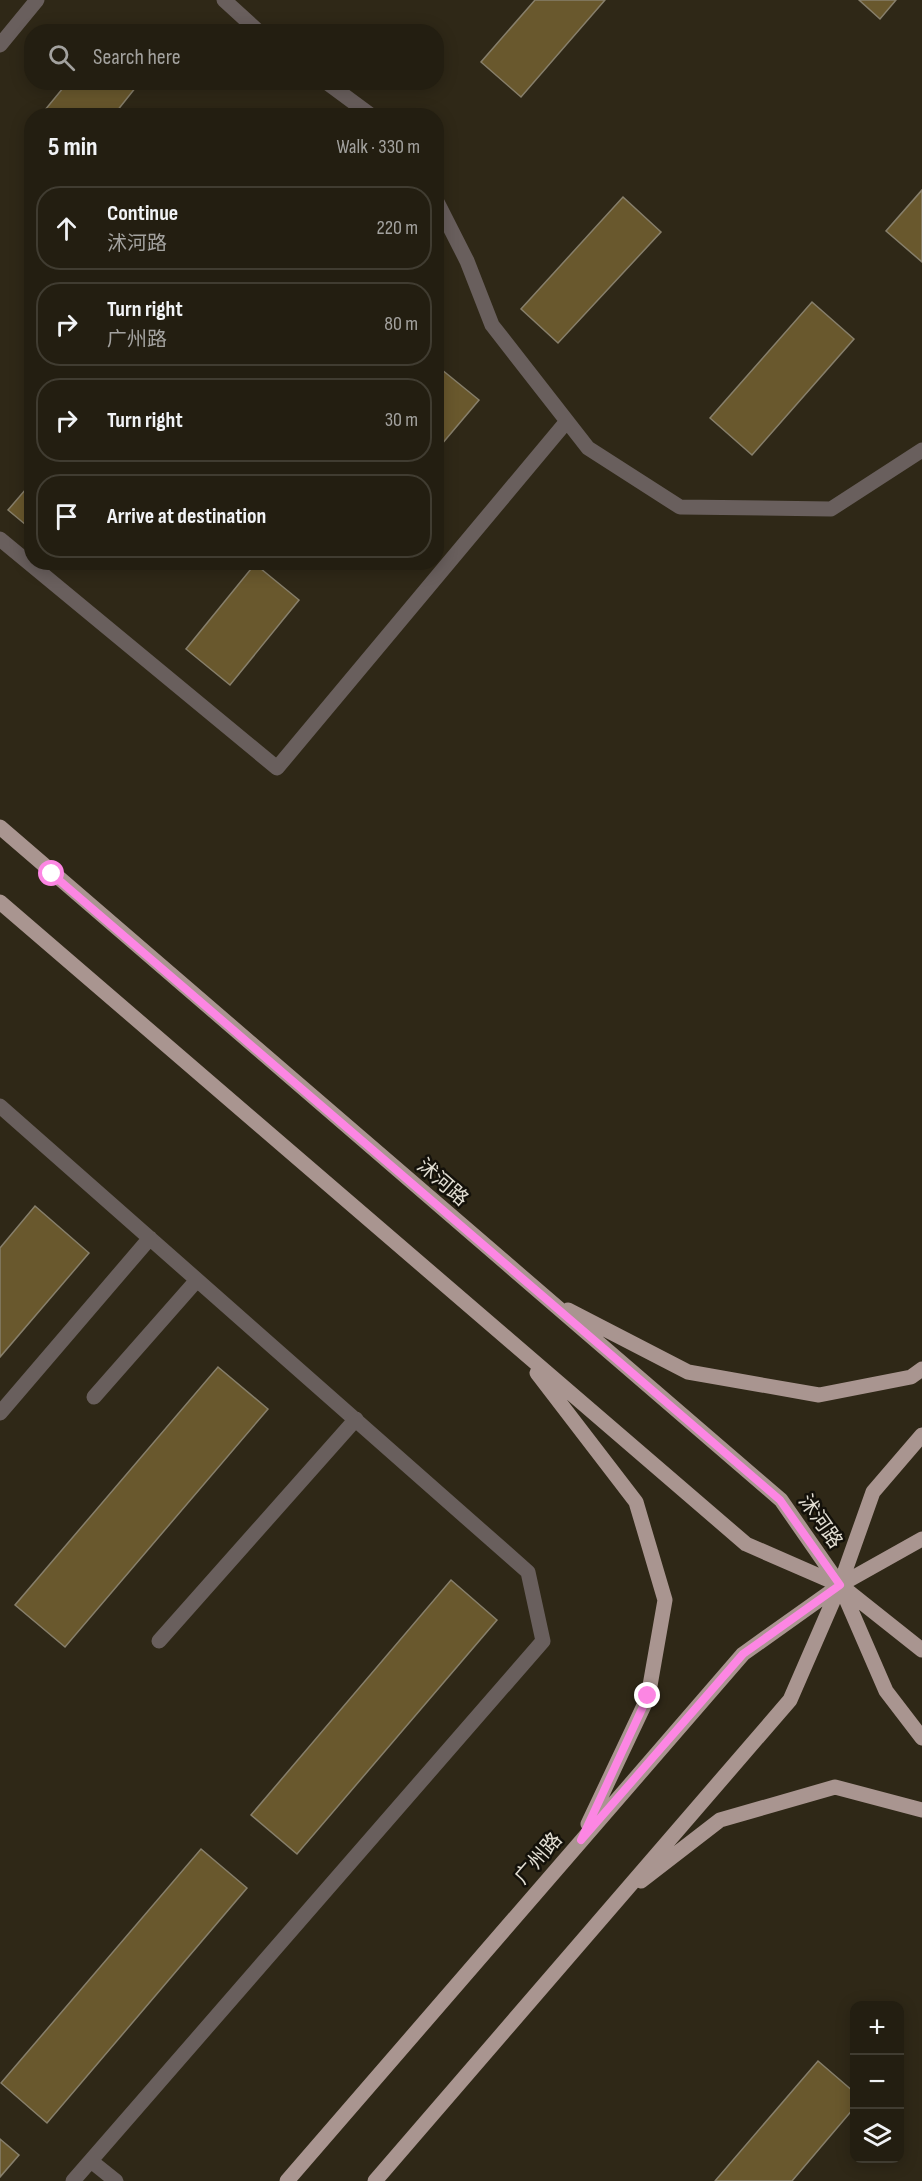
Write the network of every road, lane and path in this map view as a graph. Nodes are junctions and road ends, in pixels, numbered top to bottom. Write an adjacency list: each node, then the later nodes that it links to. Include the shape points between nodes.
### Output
1 (37, 0): 4 (street)
2 (224, 0): 3 (street)
3 (250, 24)
4 (0, 45)
5 (337, 90): 6 (street)
6 (361, 108)
7 (444, 216): 8 (street, via 492,325)
8 (567, 421): 9 (street, via 588,448 680,507 831,509); 12 (street)
9 (922, 450)
10 (0, 539): 11 (street)
11 (24, 559)
12 (444, 568)
13 (37, 570): 14 (street, via 277,768)
14 (442, 570)
15 (0, 828): 20 (main road, 沭河路)
16 (0, 902): 21 (main road, 沭河路)
17 (0, 1106): 18 (street)
18 (150, 1238): 19 (street); 24 (street)
19 (197, 1280): 23 (street); 25 (street)
20 (544, 1297): 22 (main road, via 688,1372 819,1395 910,1377); 28 (main road, 沭河路, via 780,1500)
21 (519, 1349): 28 (main road, 沭河路, via 746,1544); 33 (main road, via 636,1502 666,1600 648,1696)
22 (922, 1369)
23 (94, 1396)
24 (0, 1413)
25 (356, 1419): 29 (street); 35 (street, via 528,1572 543,1641)
26 (922, 1435): 28 (main road, via 873,1492)
27 (922, 1539): 28 (main road, 广州路)
28 (840, 1585): 30 (main road, 沭河路); 31 (main road, 沭河路, via 886,1691); 33 (main road, 广州路, via 743,1654); 34 (main road, via 790,1700)
29 (159, 1641)
30 (922, 1650)
31 (922, 1738)
32 (922, 1810): 34 (main road, via 834,1787 720,1820)
33 (581, 1840): 38 (main road, 广州路)
34 (615, 1902): 39 (main road)
35 (91, 2160): 36 (street); 37 (street)
36 (73, 2181)
37 (116, 2181)
38 (287, 2181)
39 (375, 2181)

